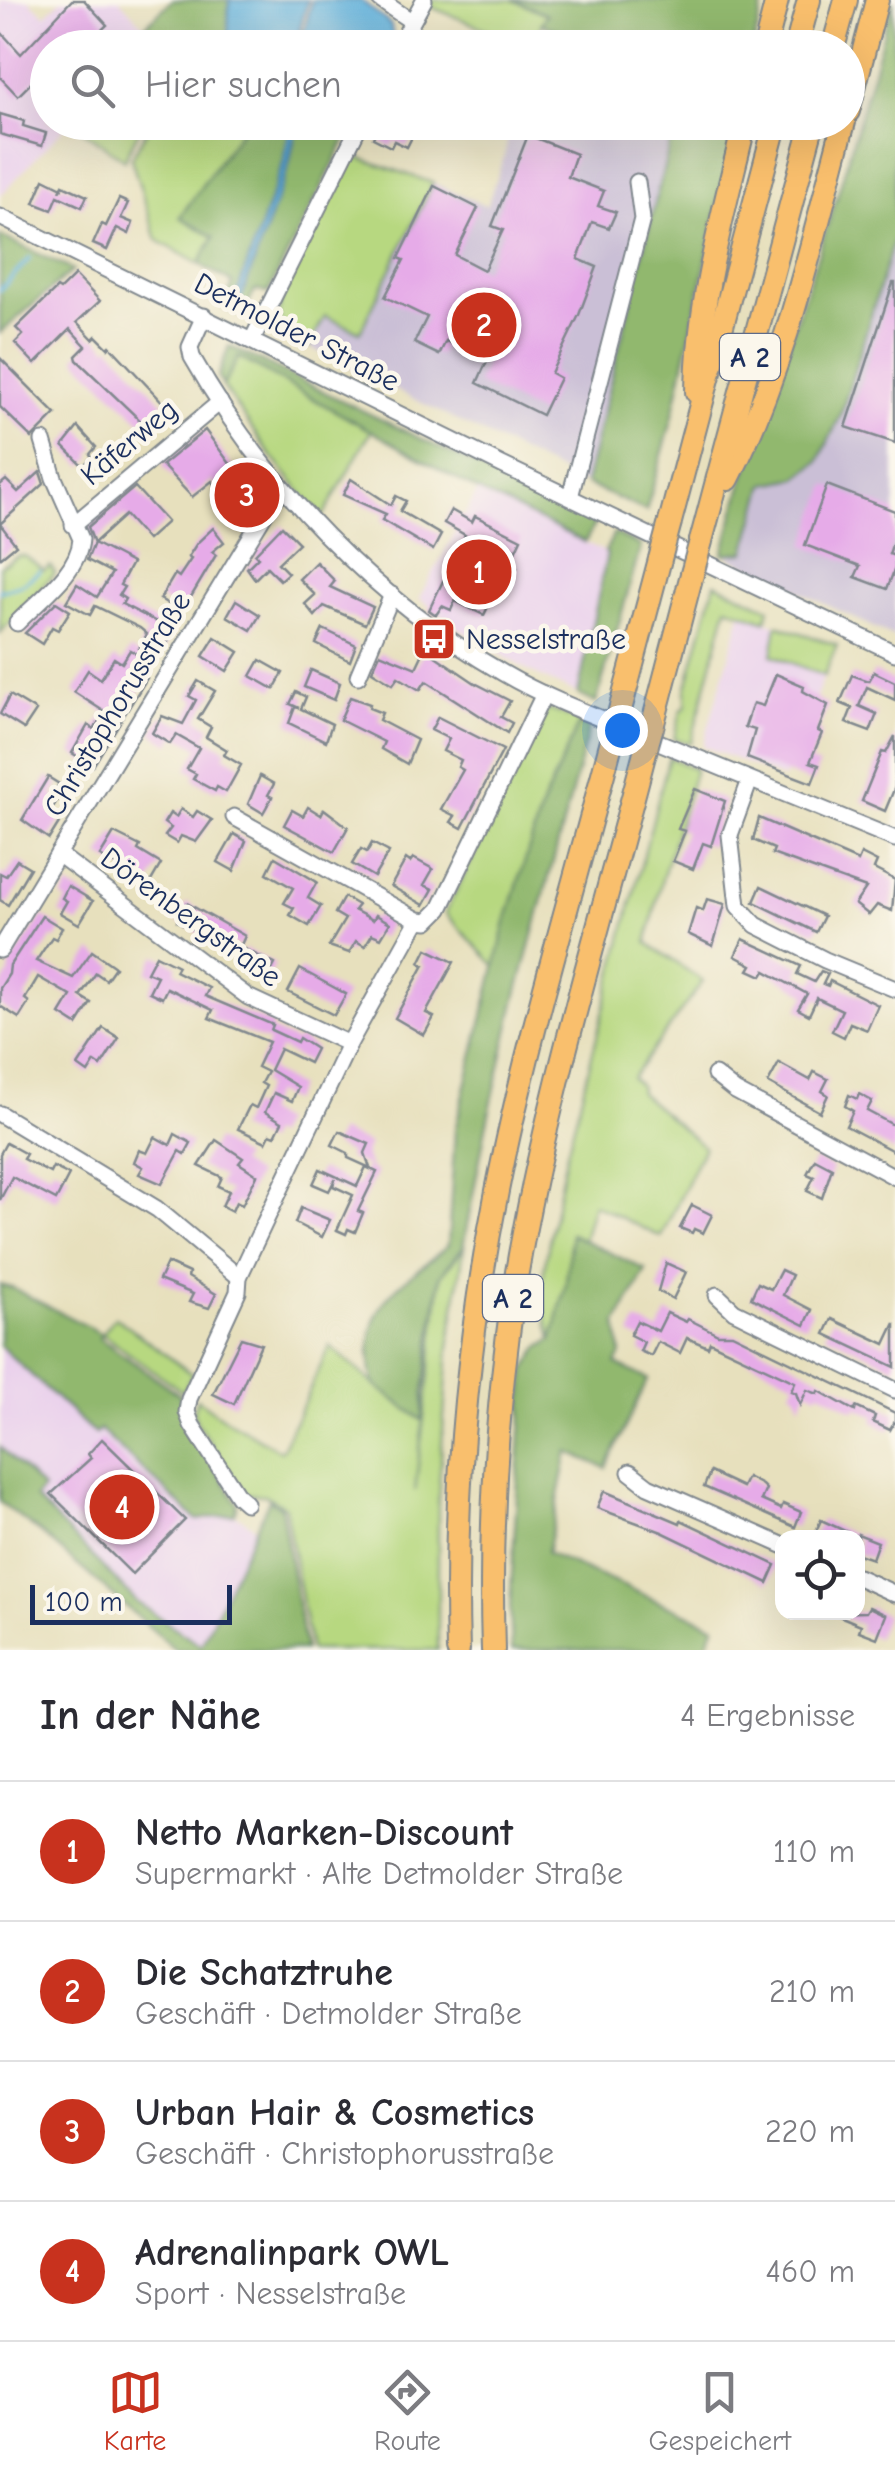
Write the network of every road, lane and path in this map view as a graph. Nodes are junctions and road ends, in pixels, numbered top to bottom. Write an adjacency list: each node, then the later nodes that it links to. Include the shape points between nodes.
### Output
1 (380, 0): 8 (street)
2 (424, 0): 8 (street)
3 (777, 0): 10 (highway)
4 (809, 0): 11 (highway)
5 (846, 0): 12 (highway)
6 (877, 0): 13 (highway)
7 (887, 0): 14 (highway)
8 (411, 21): 9 (street)
9 (407, 30)
10 (770, 30)
11 (801, 30)
12 (838, 30)
13 (865, 48)
14 (865, 50)
15 (351, 140): 23 (street)
16 (741, 140): 25 (highway, via 698,346)
17 (771, 140): 25 (highway, A 2)
18 (808, 140): 29 (highway, A 2)
19 (839, 140): 29 (highway, via 791,318 748,440)
20 (637, 182): 28 (street, via 642,219)
21 (0, 217): 22 (street, Detmolder Straße)
22 (204, 316): 23 (street, Detmolder Straße); 24 (street, via 192,358)
23 (252, 340): 28 (street, Detmolder Straße)
24 (220, 402): 27 (street); 30 (street, Käferweg)
25 (697, 425): 55 (highway, A 2, bridge, via 520,1087 484,1264 462,1446)
26 (43, 441): 30 (street)
27 (284, 490): 31 (street); 39 (street, Christophorusstraße)
28 (570, 497): 33 (street, Detmolder Straße)
29 (708, 517): 56 (highway, A 2, bridge, via 546,1130 518,1272 496,1452)
30 (73, 525): 32 (street, via 80,539 76,560)
31 (392, 595): 34 (street); 35 (street, via 469,652)
32 (17, 622)
33 (895, 653)
34 (358, 676)
35 (544, 694): 36 (street); 40 (street, via 440,909 428,921)
36 (750, 780): 38 (street); 42 (street, via 730,835 738,906 756,925)
37 (234, 817): 40 (street)
38 (895, 839)
39 (58, 854): 41 (street, Christophorusstraße); 43 (street, Dörenbergstraße, via 248,998)
40 (418, 920): 43 (street)
41 (0, 950)
42 (895, 989)
43 (349, 1044): 47 (street)
44 (715, 1075): 46 (street)
45 (0, 1114): 47 (street, via 157,1209)
46 (895, 1177)
47 (239, 1277): 51 (street, via 187,1412)
48 (717, 1295): 49 (street, via 734,1311)
49 (895, 1390)
50 (630, 1472): 52 (street)
51 (246, 1503)
52 (775, 1542)
53 (865, 1581): 54 (street)
54 (895, 1594)
55 (458, 1650)
56 (493, 1650)

